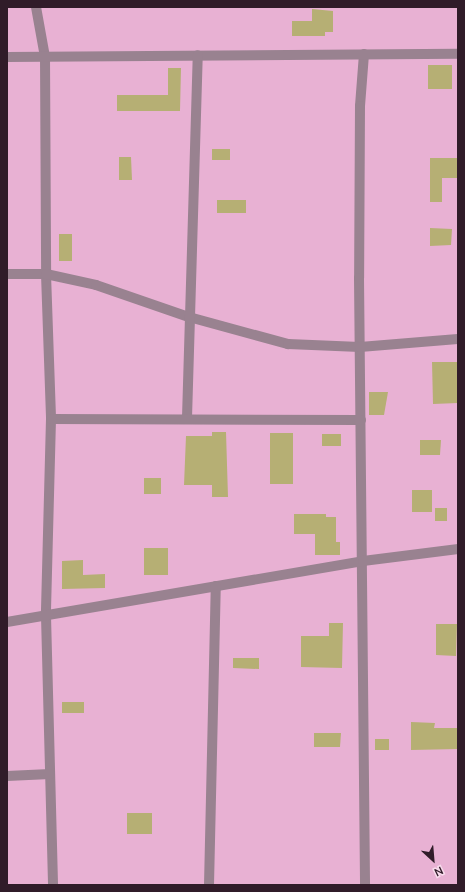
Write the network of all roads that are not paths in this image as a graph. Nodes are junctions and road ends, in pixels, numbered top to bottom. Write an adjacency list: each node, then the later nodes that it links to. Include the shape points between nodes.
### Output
1 (36, 7): 5 (street)
2 (364, 54): 3 (street); 4 (street); 11 (street, via 360,106)
3 (458, 54)
4 (198, 55): 5 (street); 9 (street)
5 (45, 57): 6 (street); 8 (street)
6 (7, 58)
7 (7, 274): 8 (street)
8 (46, 274): 9 (street, via 96,285); 13 (street)
9 (190, 317): 11 (street, via 288,344); 12 (street)
10 (458, 339): 11 (street)
11 (360, 347): 14 (street)
12 (186, 418): 13 (street); 14 (street)
13 (51, 420): 18 (street)
14 (361, 420): 16 (street)
15 (458, 549): 16 (street)
16 (363, 561): 17 (street); 24 (street)
17 (216, 586): 18 (street); 23 (street)
18 (46, 616): 19 (street); 20 (street)
19 (7, 622)
20 (50, 774): 21 (street); 22 (street)
21 (7, 776)
22 (53, 885)
23 (209, 885)
24 (365, 885)

